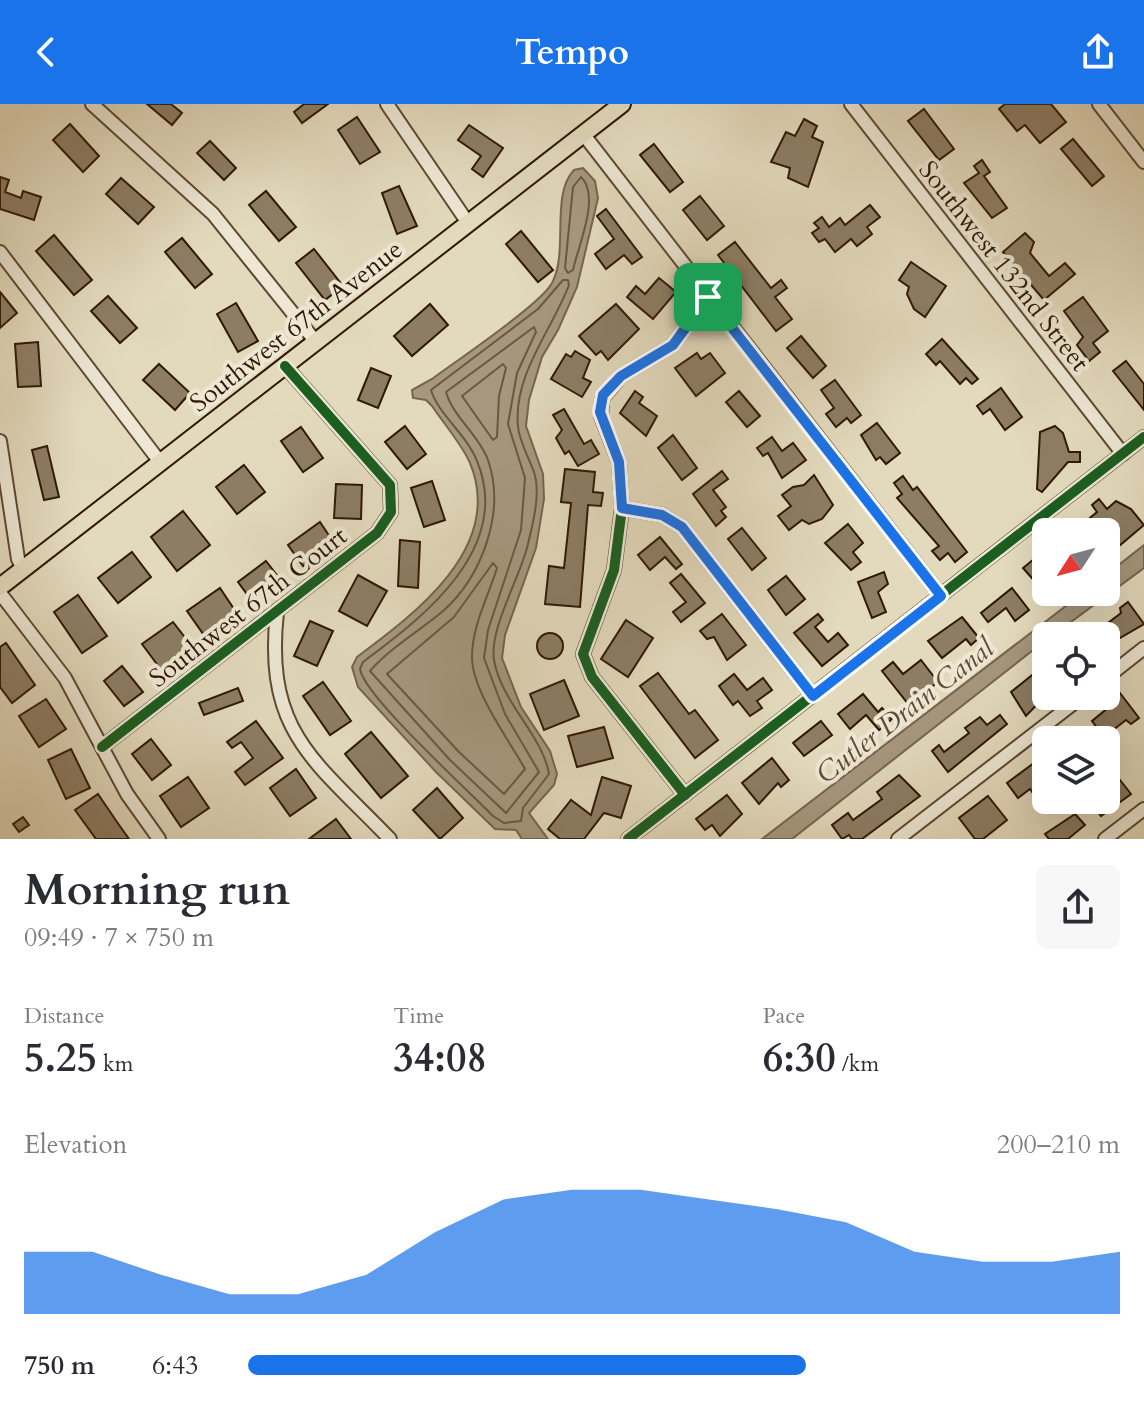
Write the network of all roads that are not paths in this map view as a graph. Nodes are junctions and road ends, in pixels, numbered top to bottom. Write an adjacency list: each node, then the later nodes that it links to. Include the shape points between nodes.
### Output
1 (92, 104): 11 (street, via 213,214)
2 (387, 104): 8 (street)
3 (622, 104): 6 (main road, Southwest 67th Avenue)
4 (851, 104): 15 (street, Southwest 132nd Street)
5 (1099, 104): 7 (street)
6 (584, 135): 8 (main road, Southwest 67th Avenue); 10 (street)
7 (1144, 162)
8 (468, 223): 11 (main road, Southwest 67th Avenue)
9 (0, 252): 16 (street)
10 (708, 297): 17 (street, via 673,345 621,376 603,395 600,412 619,462); 21 (street)
11 (316, 342): 12 (main road, Southwest 67th Avenue)
12 (285, 366): 16 (main road, Southwest 67th Avenue); 22 (street, Southwest 67th Court, via 390,485 392,507 385,527)
13 (1144, 437): 15 (street)
14 (0, 441): 18 (street)
15 (1123, 454): 21 (street)
16 (160, 462): 18 (main road, Southwest 67th Avenue)
17 (622, 508): 25 (street, via 662,515 682,527); 28 (street, via 614,570 584,659 592,677)
18 (23, 569): 19 (main road, Southwest 67th Avenue)
19 (0, 587)
20 (0, 593): 27 (street, via 65,678)
21 (941, 596): 25 (street)
22 (277, 612): 27 (street, Southwest 67th Court); 31 (street, via 275,679 286,719 317,762)
23 (1144, 648): 24 (street)
24 (1120, 667)
25 (813, 696): 28 (street)
26 (1065, 710): 33 (street)
27 (102, 747): 30 (street)
28 (685, 795): 32 (street)
29 (1144, 809): 34 (street)
30 (159, 839)
31 (390, 839)
32 (628, 839)
33 (898, 839)
34 (1105, 839)

